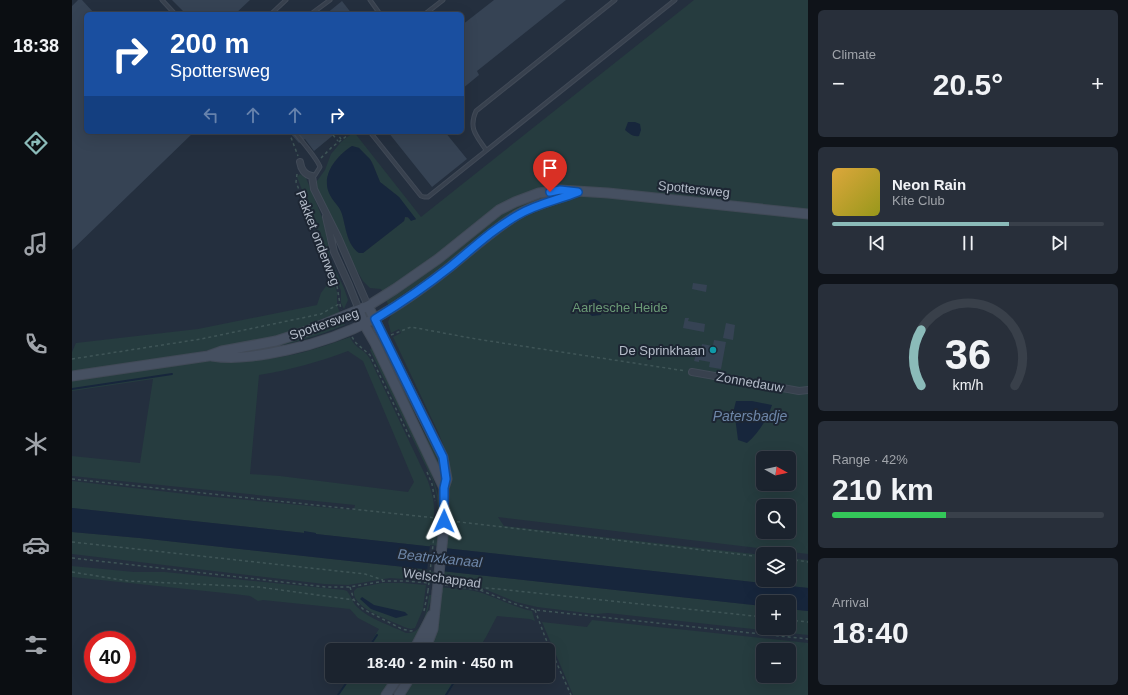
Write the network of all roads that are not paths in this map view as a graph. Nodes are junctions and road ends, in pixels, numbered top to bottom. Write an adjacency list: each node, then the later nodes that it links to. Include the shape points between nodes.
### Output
1 (162, 0): 8 (lane)
2 (286, 0): 9 (lane)
3 (330, 0): 10 (lane)
4 (370, 0): 11 (lane)
5 (442, 0): 12 (lane)
6 (615, 0): 15 (lane, via 476,111 472,120 473,131)
7 (675, 0): 15 (lane)
8 (173, 12)
9 (273, 12)
10 (314, 12)
11 (379, 12)
12 (427, 12)
13 (296, 134): 17 (lane, via 318,161 320,167)
14 (372, 134): 15 (lane, via 424,197 428,197)
15 (486, 150)
16 (300, 164): 17 (street, Pakket onderweg, via 305,173)
17 (312, 176): 19 (street, Pakket onderweg, via 314,189)
18 (578, 192): 20 (main road, Spottersweg); 21 (main road, Spottersweg, via 560,190 539,193 515,202 438,259); 23 (main road, Spottersweg, via 518,214 450,267)
19 (326, 213): 21 (street, Pakket onderweg); 22 (street, Pakket onderweg, via 334,252)
20 (808, 214)
21 (368, 306): 22 (main road, Spottersweg); 23 (main road)
22 (359, 310): 24 (main road); 25 (main road, Spottersweg, via 276,341)
23 (375, 319): 24 (main road, Spottersweg); 29 (main road, via 443,457 446,471)
24 (364, 324): 25 (main road, Spottersweg, via 308,345 261,355 222,358); 29 (main road)
25 (208, 356): 27 (main road, Spottersweg)
26 (692, 372): 28 (street, Zonnedauw, via 794,390)
27 (72, 376)
28 (808, 390)
29 (444, 488): 30 (main road, bridge, via 433,589)
30 (434, 612): 31 (main road); 32 (main road, via 433,628)
31 (418, 643)
32 (428, 643)
33 (394, 683): 35 (main road)
34 (407, 683): 36 (main road)
35 (386, 695)
36 (399, 695)

